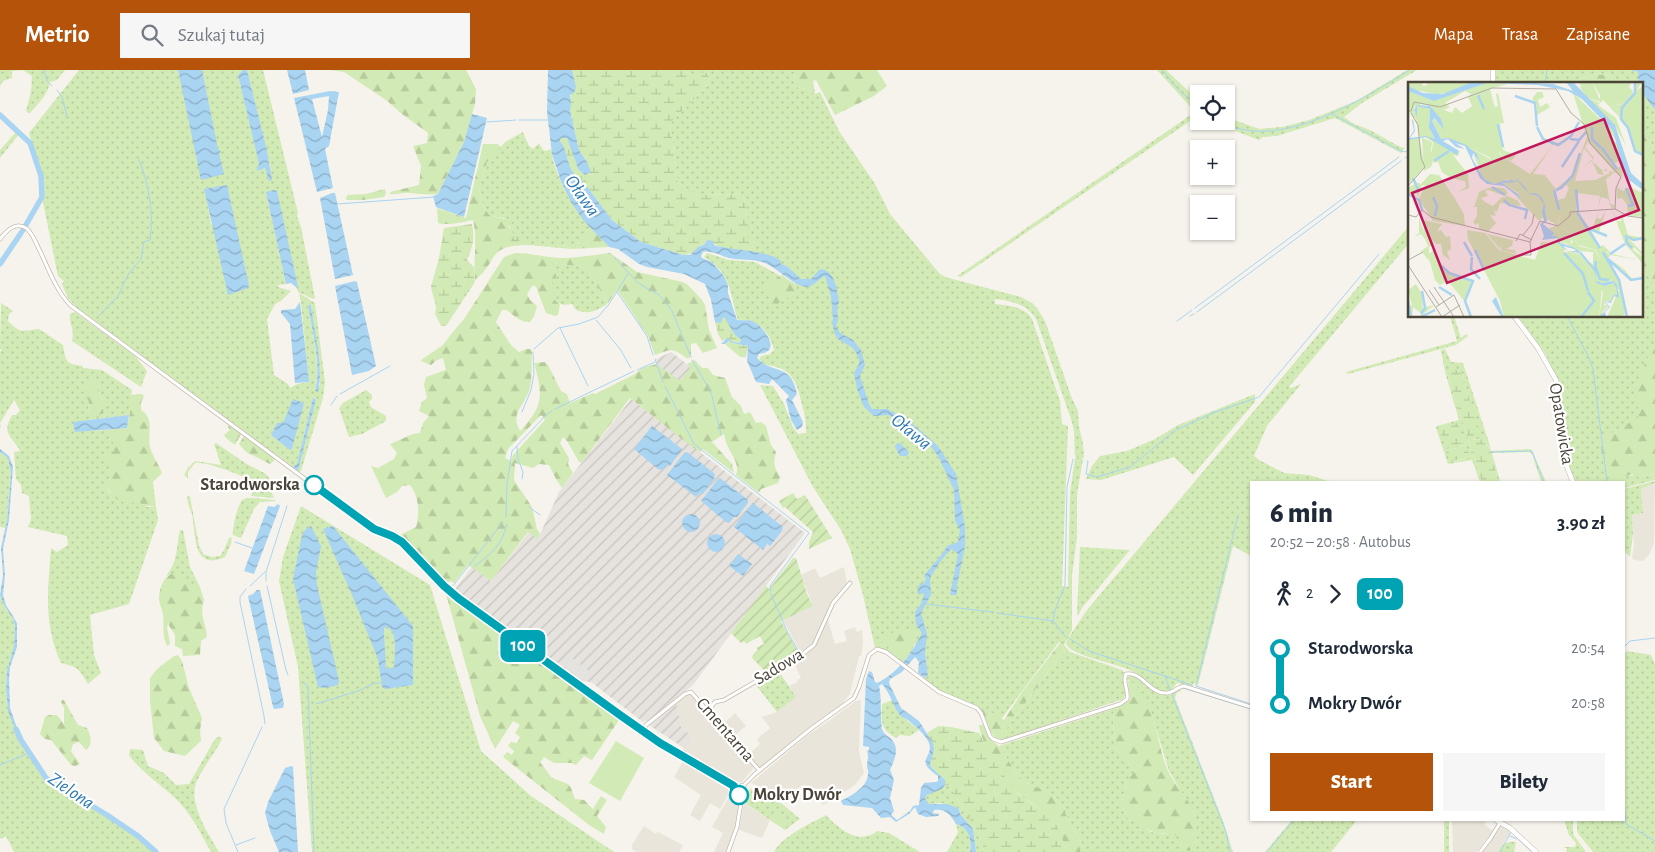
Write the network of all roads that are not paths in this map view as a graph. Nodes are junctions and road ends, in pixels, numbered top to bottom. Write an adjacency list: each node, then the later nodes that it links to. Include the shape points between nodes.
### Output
1 (0, 239): 7 (street, via 13,227 27,229 70,305 374,529 402,542 444,586)
2 (1516, 318): 3 (street, Opatowicka, via 1541,352 1556,380 1560,443)
3 (1573, 481)
4 (850, 583): 6 (street, Sadowa, via 835,600 819,637 809,650 724,700 715,702)
5 (1250, 707): 9 (street, via 1184,686 1162,693 1129,673 1124,680 1127,699 1120,704 1001,742 990,736 977,708 943,694 878,649 869,655 854,698)
6 (708, 711): 7 (street, Cmentarna, via 689,691); 8 (street, Cmentarna)
7 (642, 731): 11 (street, via 729,784)
8 (755, 765): 9 (street, Cmentarna); 10 (street)
9 (759, 770): 10 (street)
10 (755, 774): 11 (street)
11 (744, 785): 13 (street, via 737,827)
12 (1498, 821): 14 (street, via 1490,840); 15 (street)
13 (728, 852)
14 (1480, 852)
15 (1536, 852)

